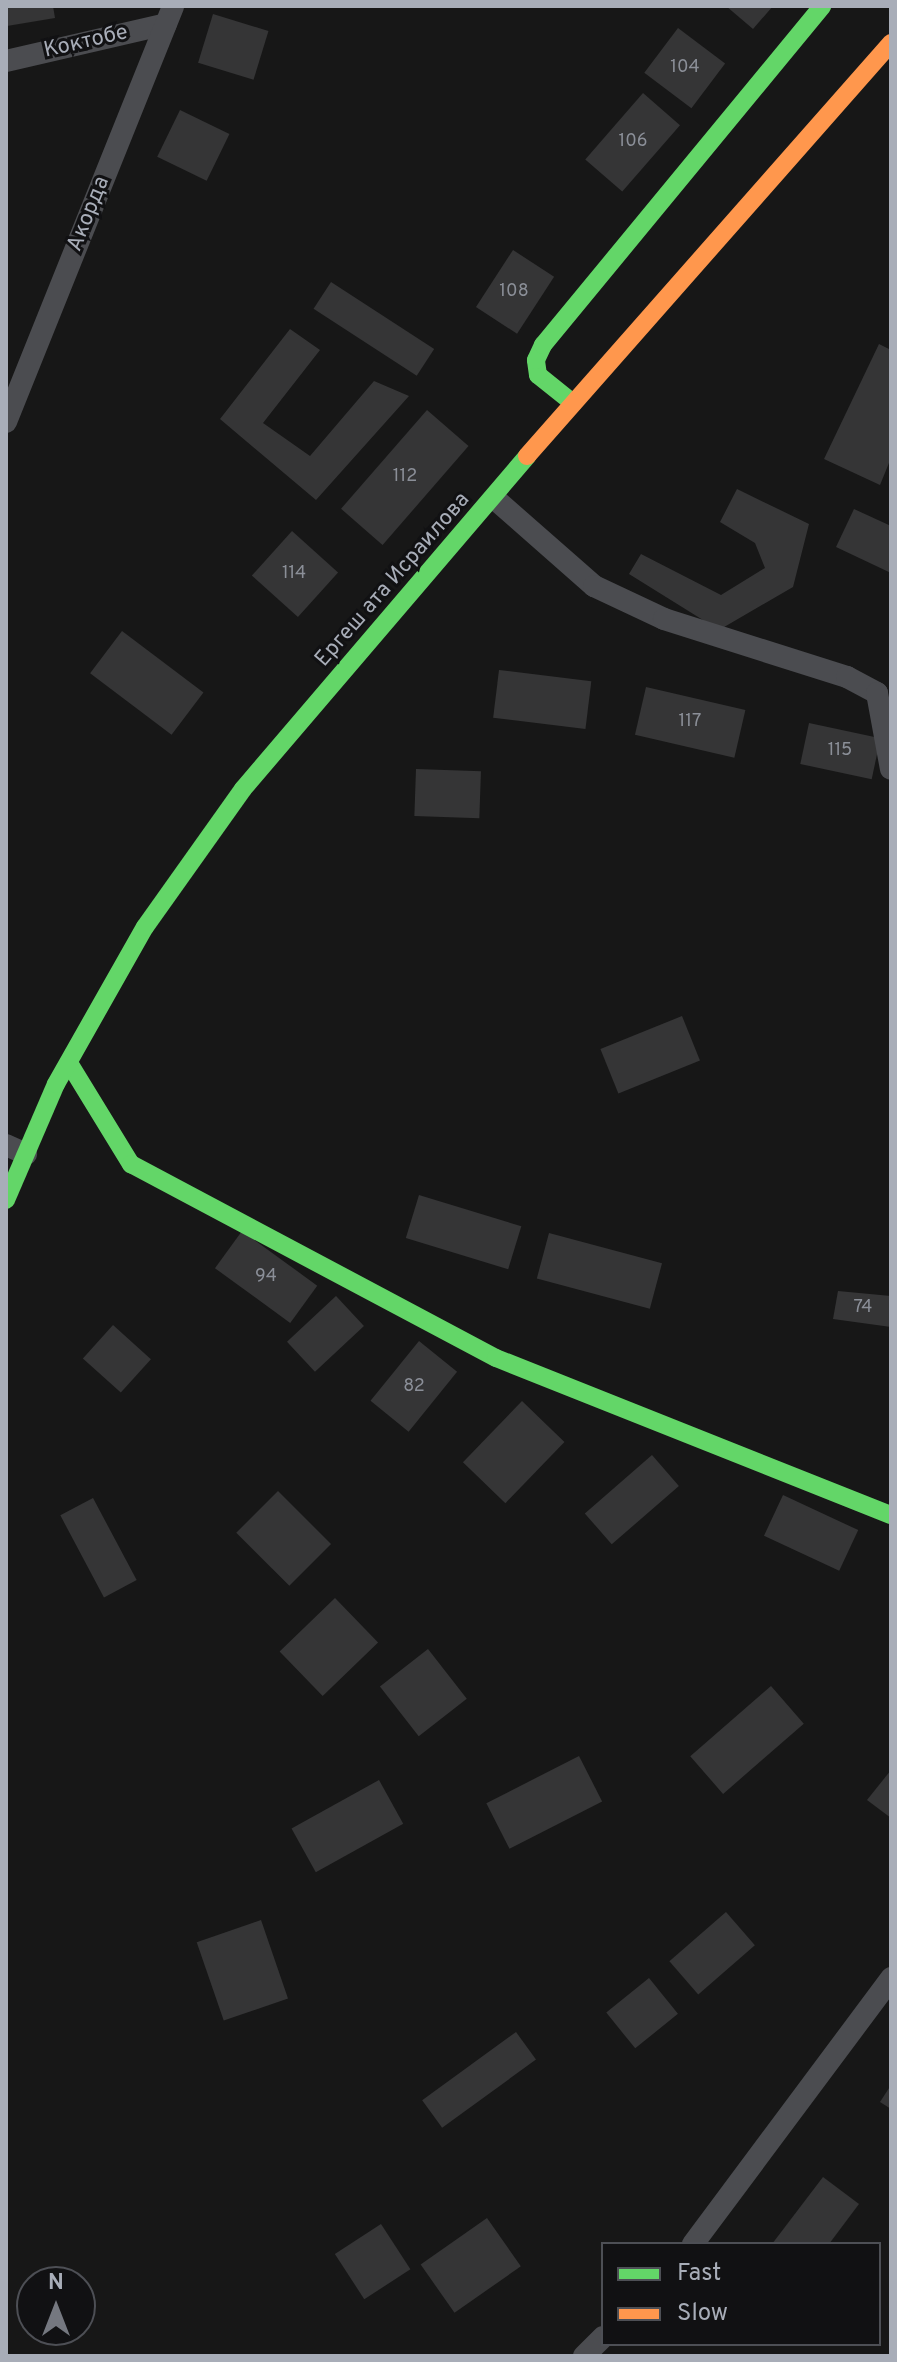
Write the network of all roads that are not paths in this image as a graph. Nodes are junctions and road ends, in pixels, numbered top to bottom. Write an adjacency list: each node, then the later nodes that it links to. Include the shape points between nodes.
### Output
1 (822, 6): 5 (street, via 543,345 536,360 538,375)
2 (169, 15): 4 (street, Коктобе); 6 (street, Акорда)
3 (891, 43): 5 (street, Ергеш ата Исраилова)
4 (6, 61)
5 (573, 403): 7 (street, Ергеш ата Исраилова)
6 (6, 422)
7 (495, 499): 8 (street, via 594,586 664,619 847,677 877,693); 9 (street, Ергеш ата Исраилова, via 243,789 145,927)
8 (891, 769)
9 (69, 1063): 10 (street, Ергеш ата Исраилова); 12 (street, via 131,1164 496,1358)
10 (16, 1150): 11 (street, Ергеш ата Исраилова)
11 (6, 1200)
12 (891, 1515)
13 (891, 1978): 14 (street)
14 (694, 2242)
15 (601, 2339): 16 (street)
16 (584, 2356)

